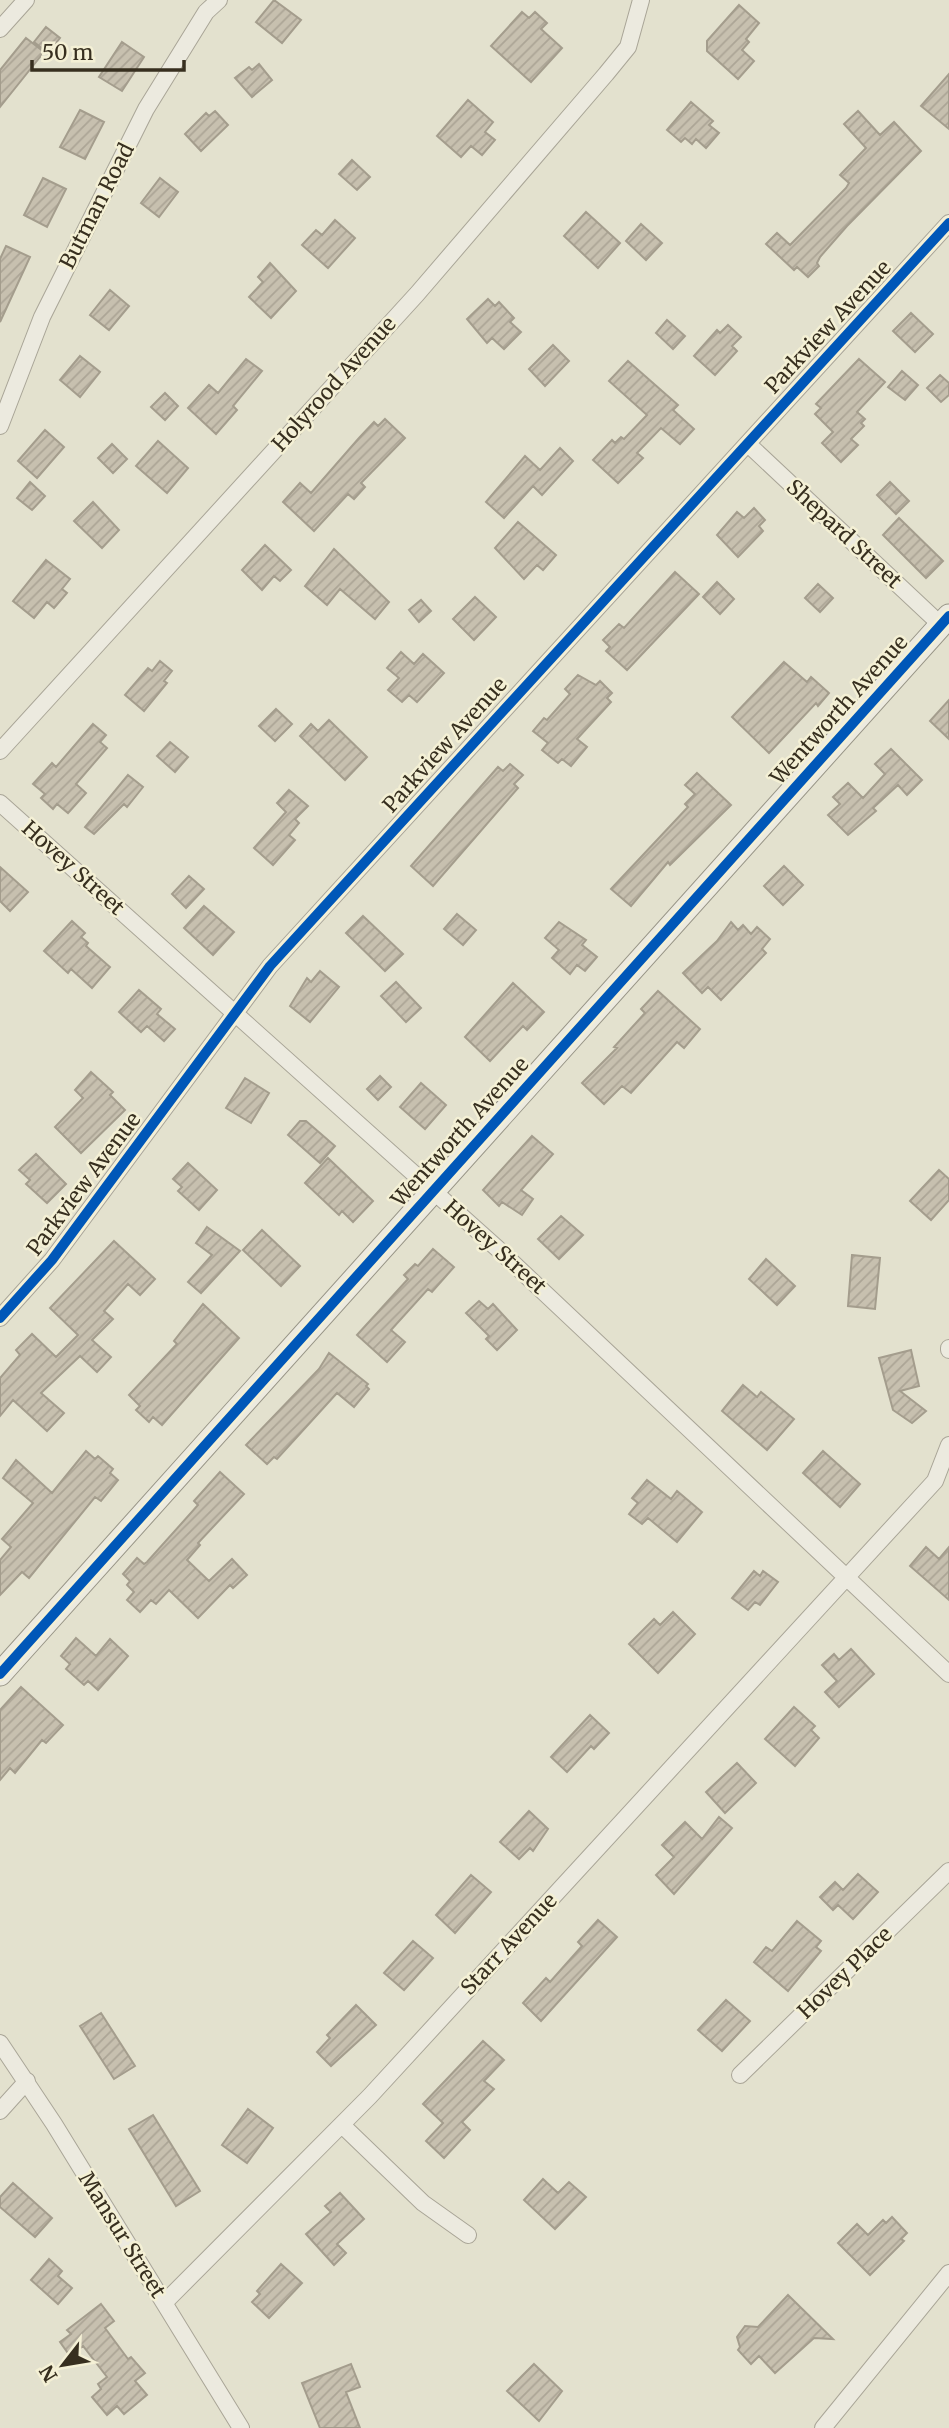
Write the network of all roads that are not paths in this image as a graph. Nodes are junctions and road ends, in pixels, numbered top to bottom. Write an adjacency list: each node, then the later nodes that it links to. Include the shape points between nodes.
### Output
1 (26, 0): 4 (street)
2 (219, 0): 6 (street, Butman Road, via 206,12 146,109 42,317)
3 (641, 0): 9 (street, Holyrood Avenue, via 628,47 606,75 417,294)
4 (0, 29)
5 (949, 223): 7 (street, Parkview Avenue)
6 (0, 426)
7 (748, 444): 8 (street, Shepard Street); 11 (street, Parkview Avenue, via 270,966)
8 (945, 620): 12 (street, Wentworth Avenue)
9 (0, 751)
10 (0, 803): 11 (street, Hovey Street)
11 (235, 1013): 12 (street, Hovey Street); 13 (street, Parkview Avenue, via 52,1261)
12 (433, 1191): 15 (street, Hovey Street); 16 (street, Wentworth Avenue)
13 (0, 1318)
14 (949, 1445): 15 (street, Starr Avenue, via 935,1481)
15 (846, 1577): 17 (street, Hovey Street); 23 (street, Starr Avenue)
16 (0, 1674)
17 (949, 1674)
18 (949, 1871): 20 (street, Hovey Place)
19 (0, 2043): 21 (street, Mansur Street)
20 (740, 2075)
21 (26, 2081): 22 (street); 26 (street, Mansur Street)
22 (0, 2111)
23 (342, 2125): 24 (street, via 423,2203); 26 (street, Starr Avenue)
24 (468, 2235)
25 (949, 2273): 28 (street)
26 (164, 2303): 27 (street, Mansur Street)
27 (241, 2428)
28 (824, 2428)

